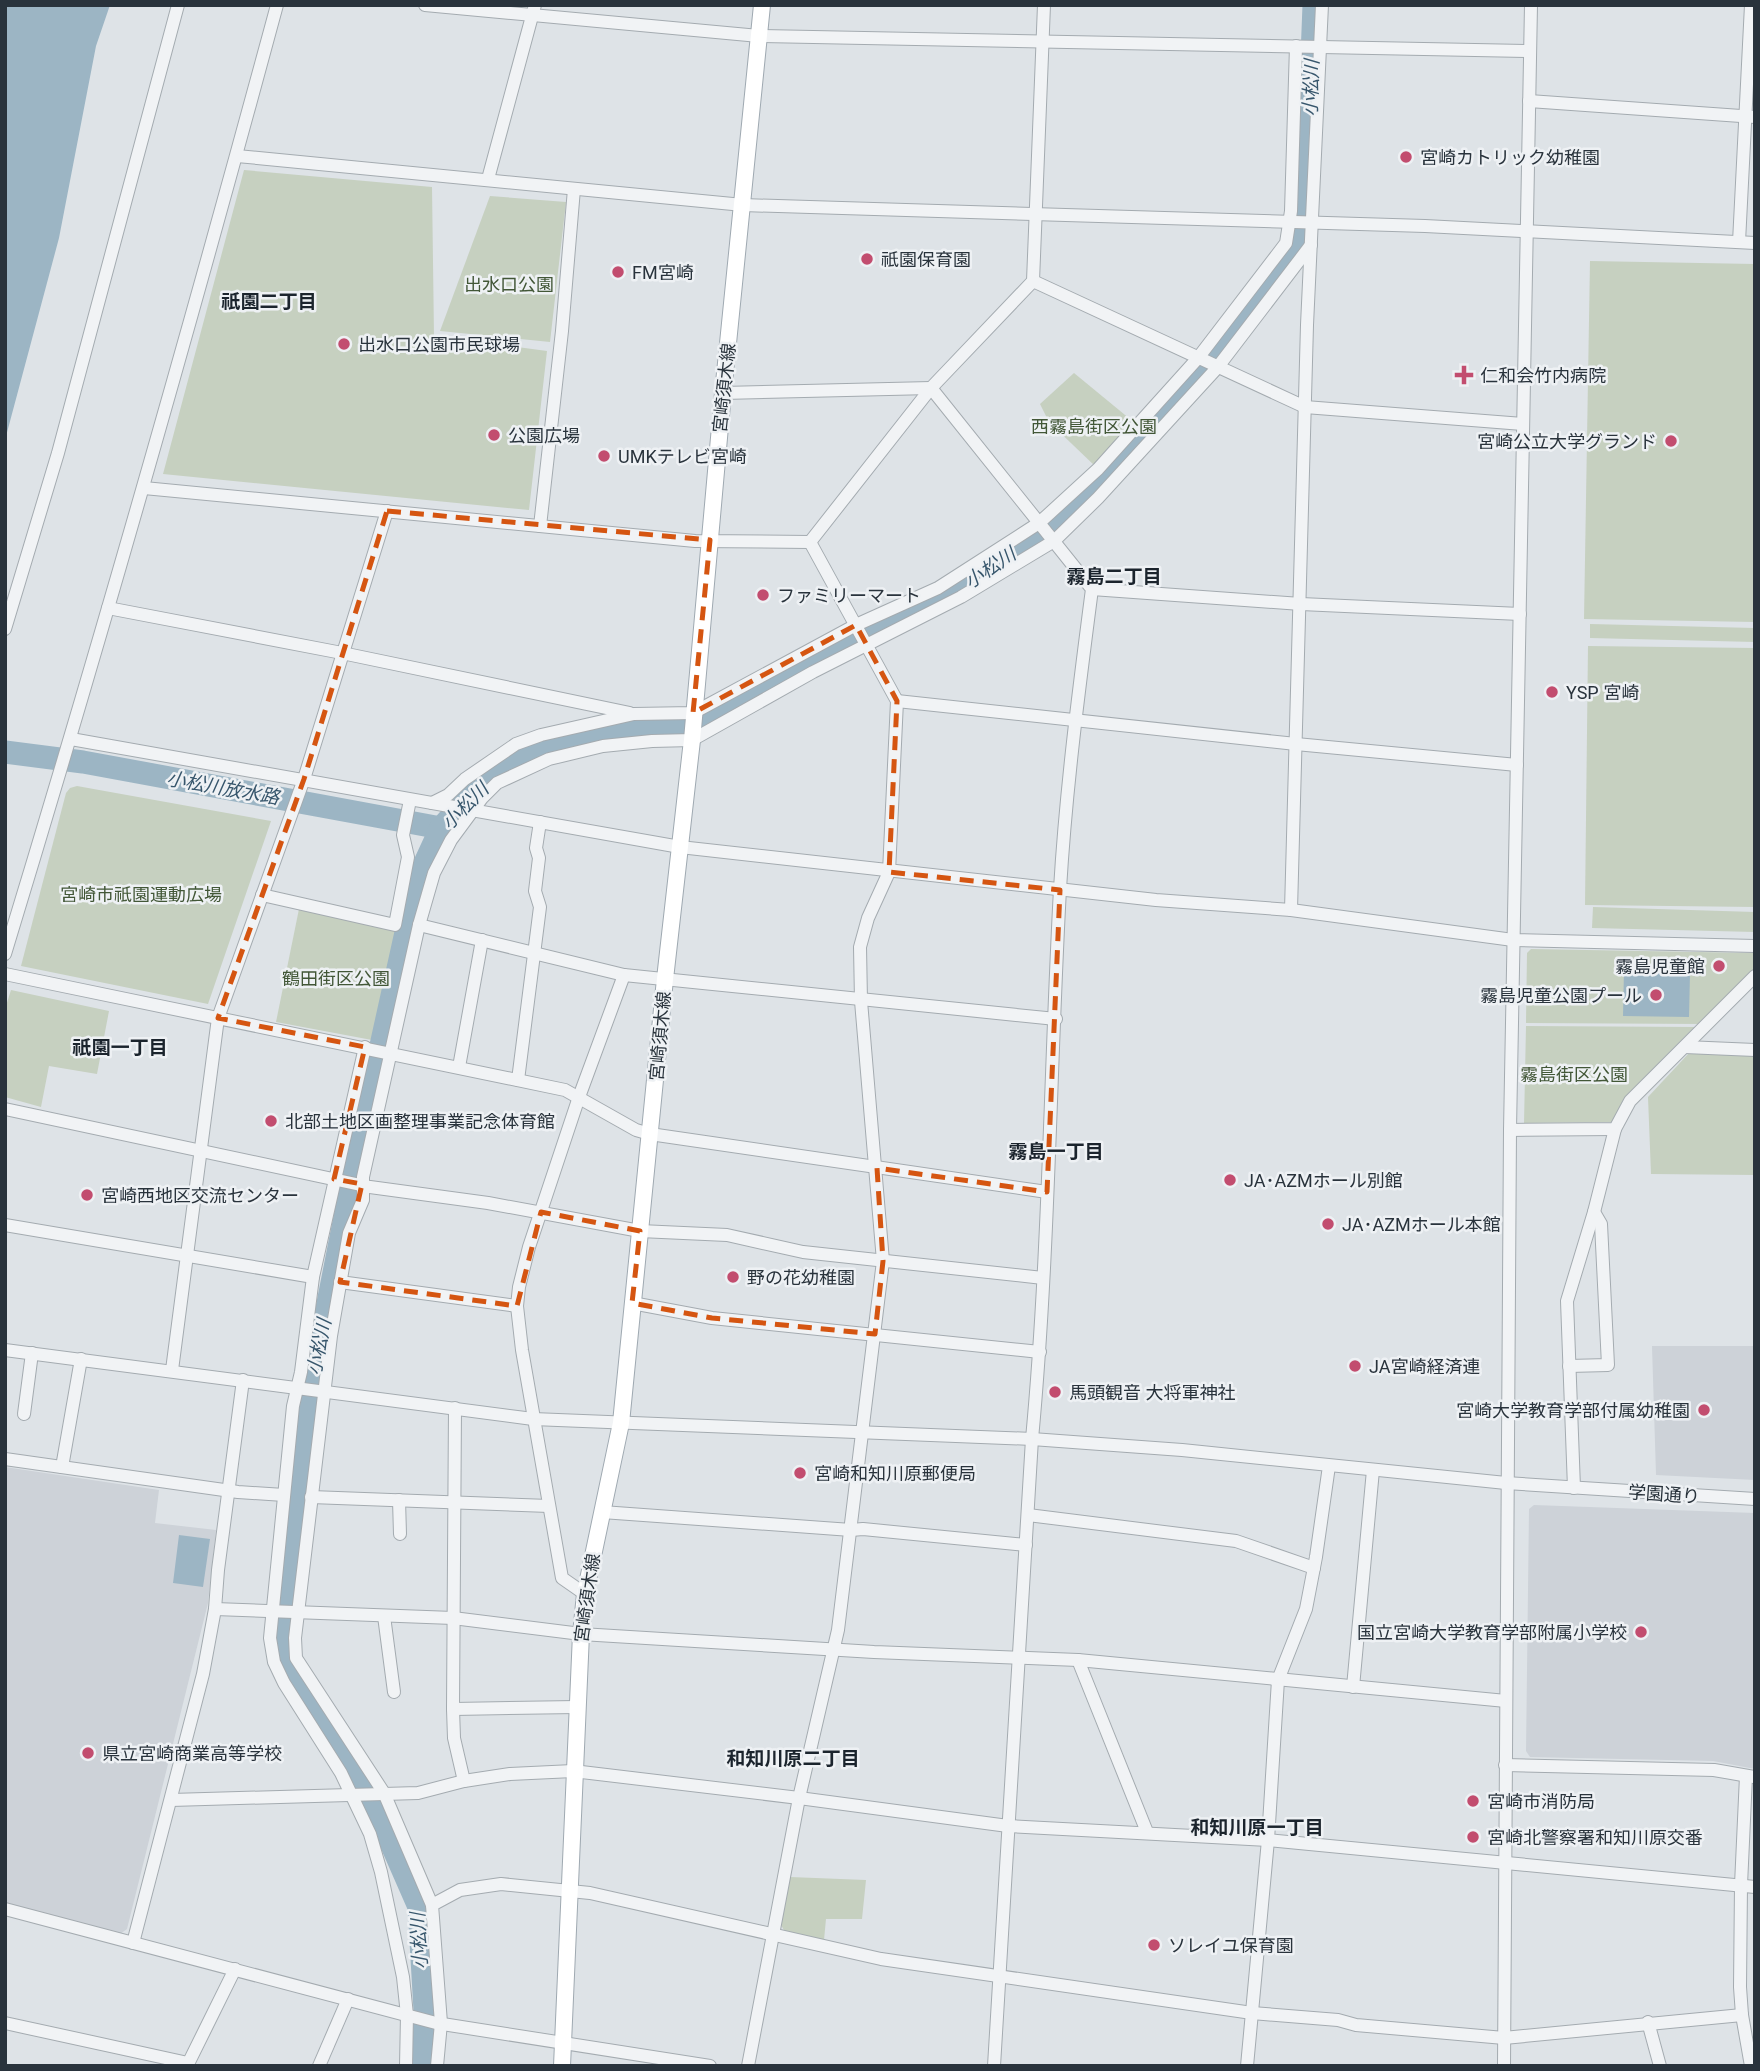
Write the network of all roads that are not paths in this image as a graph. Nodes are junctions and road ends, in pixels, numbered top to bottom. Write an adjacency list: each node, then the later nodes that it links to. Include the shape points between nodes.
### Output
1 (178, 5): 47 (street, via 58,453)
2 (277, 5): 17 (street)
3 (425, 5): 9 (street)
4 (762, 5): 10 (main road, 宮崎須木線)
5 (1044, 5): 11 (street)
6 (1322, 5): 13 (street)
7 (1531, 5): 14 (street)
8 (1751, 5): 16 (street)
9 (534, 11): 10 (street); 18 (street)
10 (759, 36): 11 (street); 20 (main road, 宮崎須木線)
11 (1043, 41): 12 (street); 21 (street)
12 (1296, 46): 13 (street); 22 (street)
13 (1321, 46): 14 (street); 23 (street)
14 (1530, 51): 15 (street)
15 (1529, 101): 16 (street); 24 (street)
16 (1749, 117): 25 (street)
17 (237, 156): 18 (street); 35 (street)
18 (488, 179): 19 (street)
19 (574, 189): 20 (street); 38 (street)
20 (743, 205): 21 (street); 32 (main road, 宮崎須木線)
21 (1035, 214): 22 (street); 28 (street)
22 (1289, 223): 23 (street); 29 (street, via 1286,243)
23 (1312, 224): 24 (street); 27 (street)
24 (1527, 232): 25 (street); 34 (street)
25 (1739, 242): 26 (street)
26 (1755, 243)
27 (1311, 245): 30 (street); 33 (street)
28 (1033, 281): 29 (street); 31 (street)
29 (1200, 359): 30 (street); 37 (street, via 1098,469)
30 (1216, 367): 33 (street); 40 (street)
31 (931, 388): 32 (street); 37 (street); 41 (street)
32 (723, 393): 39 (main road, 宮崎須木線)
33 (1305, 407): 34 (street); 43 (street)
34 (1523, 425): 45 (street)
35 (145, 488): 36 (street); 44 (street)
36 (387, 511): 38 (street); 49 (street)
37 (1039, 523): 40 (street); 46 (street, via 938,588)
38 (540, 526): 39 (street)
39 (710, 540): 41 (street); 51 (main road, 宮崎須木線)
40 (1054, 541): 42 (street); 48 (street, via 961,597)
41 (810, 542): 46 (street)
42 (1092, 589): 43 (street); 53 (street)
43 (1301, 604): 45 (street); 56 (street)
44 (108, 608): 49 (street); 55 (street)
45 (1520, 614): 57 (street)
46 (856, 625): 48 (street); 51 (street)
47 (5, 629)
48 (867, 644): 50 (street); 54 (street)
49 (342, 653): 52 (street); 58 (street)
50 (897, 701): 53 (street); 64 (street)
51 (693, 713): 52 (street); 54 (main road, 宮崎須木線)
52 (634, 714): 60 (street, via 516,744)
53 (1076, 721): 56 (street); 65 (street)
54 (692, 738): 61 (street, via 603,746 549,759 497,783); 63 (main road, 宮崎須木線)
55 (70, 743): 58 (street); 73 (street)
56 (1296, 744): 57 (street); 67 (street)
57 (1517, 765): 70 (street)
58 (304, 779): 59 (street); 66 (street)
59 (410, 800): 60 (street); 66 (street, via 403,835 408,857 395,925)
60 (432, 803): 61 (street)
61 (471, 810): 62 (street); 68 (street, via 434,873)
62 (540, 822): 63 (street); 72 (street)
63 (680, 847): 64 (street); 77 (main road, 宮崎須木線)
64 (889, 872): 65 (street); 78 (street, via 867,918 860,947)
65 (1060, 890): 67 (street); 80 (street)
66 (262, 895): 79 (street)
67 (1291, 910): 70 (street)
68 (419, 925): 69 (street); 84 (street)
69 (482, 940): 72 (street); 85 (street)
70 (1513, 940): 71 (street); 90 (street)
71 (1755, 946)
72 (536, 953): 75 (street); 86 (street)
73 (5, 954)
74 (5, 974): 79 (street)
75 (624, 975): 77 (street); 87 (street)
76 (1755, 976): 81 (street)
77 (665, 979): 78 (street); 91 (main road, 宮崎須木線)
78 (862, 1001): 80 (street); 93 (street)
79 (218, 1018): 82 (street); 92 (street)
80 (1056, 1019): 96 (street)
81 (1685, 1047): 83 (street); 89 (street, via 1630,1101)
82 (365, 1048): 84 (street); 94 (street)
83 (1755, 1050)
84 (391, 1053): 85 (street); 95 (street)
85 (459, 1067): 86 (street)
86 (518, 1080): 87 (street)
87 (579, 1097): 91 (street); 97 (street)
88 (5, 1109): 92 (street)
89 (1615, 1129): 90 (street); 98 (street)
90 (1510, 1130): 128 (street)
91 (650, 1134): 93 (street); 100 (main road, 宮崎須木線)
92 (200, 1150): 94 (street); 101 (street)
93 (877, 1168): 96 (street); 102 (street)
94 (334, 1179): 95 (street); 103 (street)
95 (362, 1184): 97 (street); 105 (street, via 363,1200 349,1233)
96 (1047, 1192): 104 (street)
97 (541, 1212): 100 (street); 107 (street)
98 (1594, 1212): 113 (street, via 1567,1301); 113 (street, via 1601,1224 1608,1365)
99 (5, 1225): 101 (street)
100 (640, 1231): 102 (street, via 727,1235 803,1252); 106 (main road, 宮崎須木線)
101 (186, 1256): 103 (street); 114 (street)
102 (883, 1261): 104 (street); 108 (street)
103 (313, 1278): 116 (street)
104 (1043, 1278): 110 (street)
105 (340, 1282): 107 (street); 117 (street)
106 (632, 1303): 108 (street, via 712,1318); 121 (main road, 宮崎須木線)
107 (517, 1306): 120 (street)
108 (875, 1334): 110 (street); 122 (street)
109 (5, 1350): 111 (street, 学園通り)
110 (1040, 1352): 123 (street)
111 (32, 1353): 112 (street, 学園通り); 119 (street)
112 (81, 1359): 114 (street, 学園通り); 126 (street)
113 (1569, 1366): 129 (street)
114 (172, 1370): 115 (street, 学園通り)
115 (243, 1380): 116 (street, 学園通り); 130 (street)
116 (298, 1387): 117 (street, 学園通り); 131 (street)
117 (323, 1390): 118 (street, 学園通り); 132 (street)
118 (455, 1408): 120 (street, 学園通り); 135 (street)
119 (24, 1414)
120 (533, 1419): 121 (street, 学園通り); 136 (street)
121 (621, 1423): 122 (street, 学園通り); 137 (main road, 宮崎須木線)
122 (863, 1433): 123 (street, 学園通り); 139 (street)
123 (1032, 1439): 125 (street, 学園通り); 138 (street)
124 (5, 1459): 126 (street)
125 (1329, 1466): 127 (street, 学園通り); 142 (street)
126 (62, 1467): 130 (street)
127 (1373, 1470): 128 (street, 学園通り); 154 (street)
128 (1506, 1483): 129 (street, 学園通り); 156 (street)
129 (1574, 1488): 133 (street, 学園通り)
130 (229, 1490): 131 (street); 144 (street)
131 (284, 1495): 145 (street)
132 (311, 1497): 134 (street); 146 (street)
133 (1755, 1499)
134 (399, 1500): 135 (street); 140 (street)
135 (453, 1504): 136 (street); 148 (street)
136 (549, 1506): 143 (street, via 562,1578)
137 (602, 1512): 139 (street); 143 (main road, 宮崎須木線)
138 (1028, 1515): 141 (street); 142 (street, via 1236,1541)
139 (851, 1531): 141 (street); 150 (street)
140 (400, 1534)
141 (1026, 1545): 151 (street)
142 (1314, 1568): 153 (street, via 1306,1609)
143 (585, 1594): 149 (main road, 宮崎須木線)
144 (215, 1609): 145 (street); 166 (street, via 204,1674)
145 (272, 1611): 146 (street); 164 (street, via 274,1662)
146 (297, 1612): 147 (street); 163 (street, via 296,1658)
147 (384, 1616): 148 (street); 155 (street)
148 (453, 1618): 149 (street); 158 (street)
149 (581, 1634): 150 (street); 157 (main road, 宮崎須木線)
150 (832, 1649): 151 (street); 165 (street)
151 (1018, 1657): 152 (street); 167 (street)
152 (1078, 1660): 153 (street); 168 (street)
153 (1278, 1680): 154 (street); 169 (street)
154 (1353, 1687): 156 (street)
155 (394, 1692)
156 (1506, 1701): 159 (street)
157 (577, 1706): 158 (street); 160 (main road, 宮崎須木線)
158 (453, 1709): 162 (street)
159 (1505, 1765): 161 (street, via 1714,1770); 170 (street)
160 (573, 1771): 162 (street); 165 (street); 173 (main road, 宮崎須木線)
161 (1751, 1776): 171 (street)
162 (464, 1781): 163 (street, via 418,1793)
163 (384, 1793): 164 (street); 174 (street)
164 (353, 1794): 166 (street); 183 (street, via 381,1872)
165 (799, 1798): 167 (street); 176 (street)
166 (172, 1800): 177 (street)
167 (1008, 1826): 168 (street); 179 (street)
168 (1147, 1832): 169 (street)
169 (1268, 1840): 170 (street); 181 (street)
170 (1505, 1862): 171 (street); 187 (street)
171 (1741, 1885): 172 (street); 182 (street)
172 (1755, 1886)
173 (568, 1891): 174 (street, via 501,1884 460,1890); 176 (street); 188 (main road, 宮崎須木線)
174 (432, 1905): 186 (street)
175 (5, 1909): 177 (street)
176 (772, 1935): 179 (street, via 869,1957); 195 (street)
177 (133, 1942): 178 (street)
178 (235, 1969): 180 (street); 189 (street)
179 (998, 1976): 181 (street); 196 (street)
180 (348, 1999): 183 (street); 190 (street)
181 (1252, 2013): 187 (street); 197 (street)
182 (1742, 2015): 185 (street); 200 (street)
183 (411, 2016): 186 (street); 191 (street)
184 (5, 2022): 189 (street)
185 (1648, 2022): 187 (street); 199 (street)
186 (439, 2023): 188 (street); 192 (street)
187 (1504, 2038): 198 (street)
188 (562, 2041): 193 (main road, 宮崎須木線); 194 (street)
189 (188, 2064)
190 (319, 2066)
191 (406, 2066)
192 (437, 2066)
193 (562, 2066)
194 (710, 2066)
195 (748, 2066)
196 (993, 2066)
197 (1247, 2066)
198 (1504, 2066)
199 (1660, 2066)
200 (1751, 2066)

